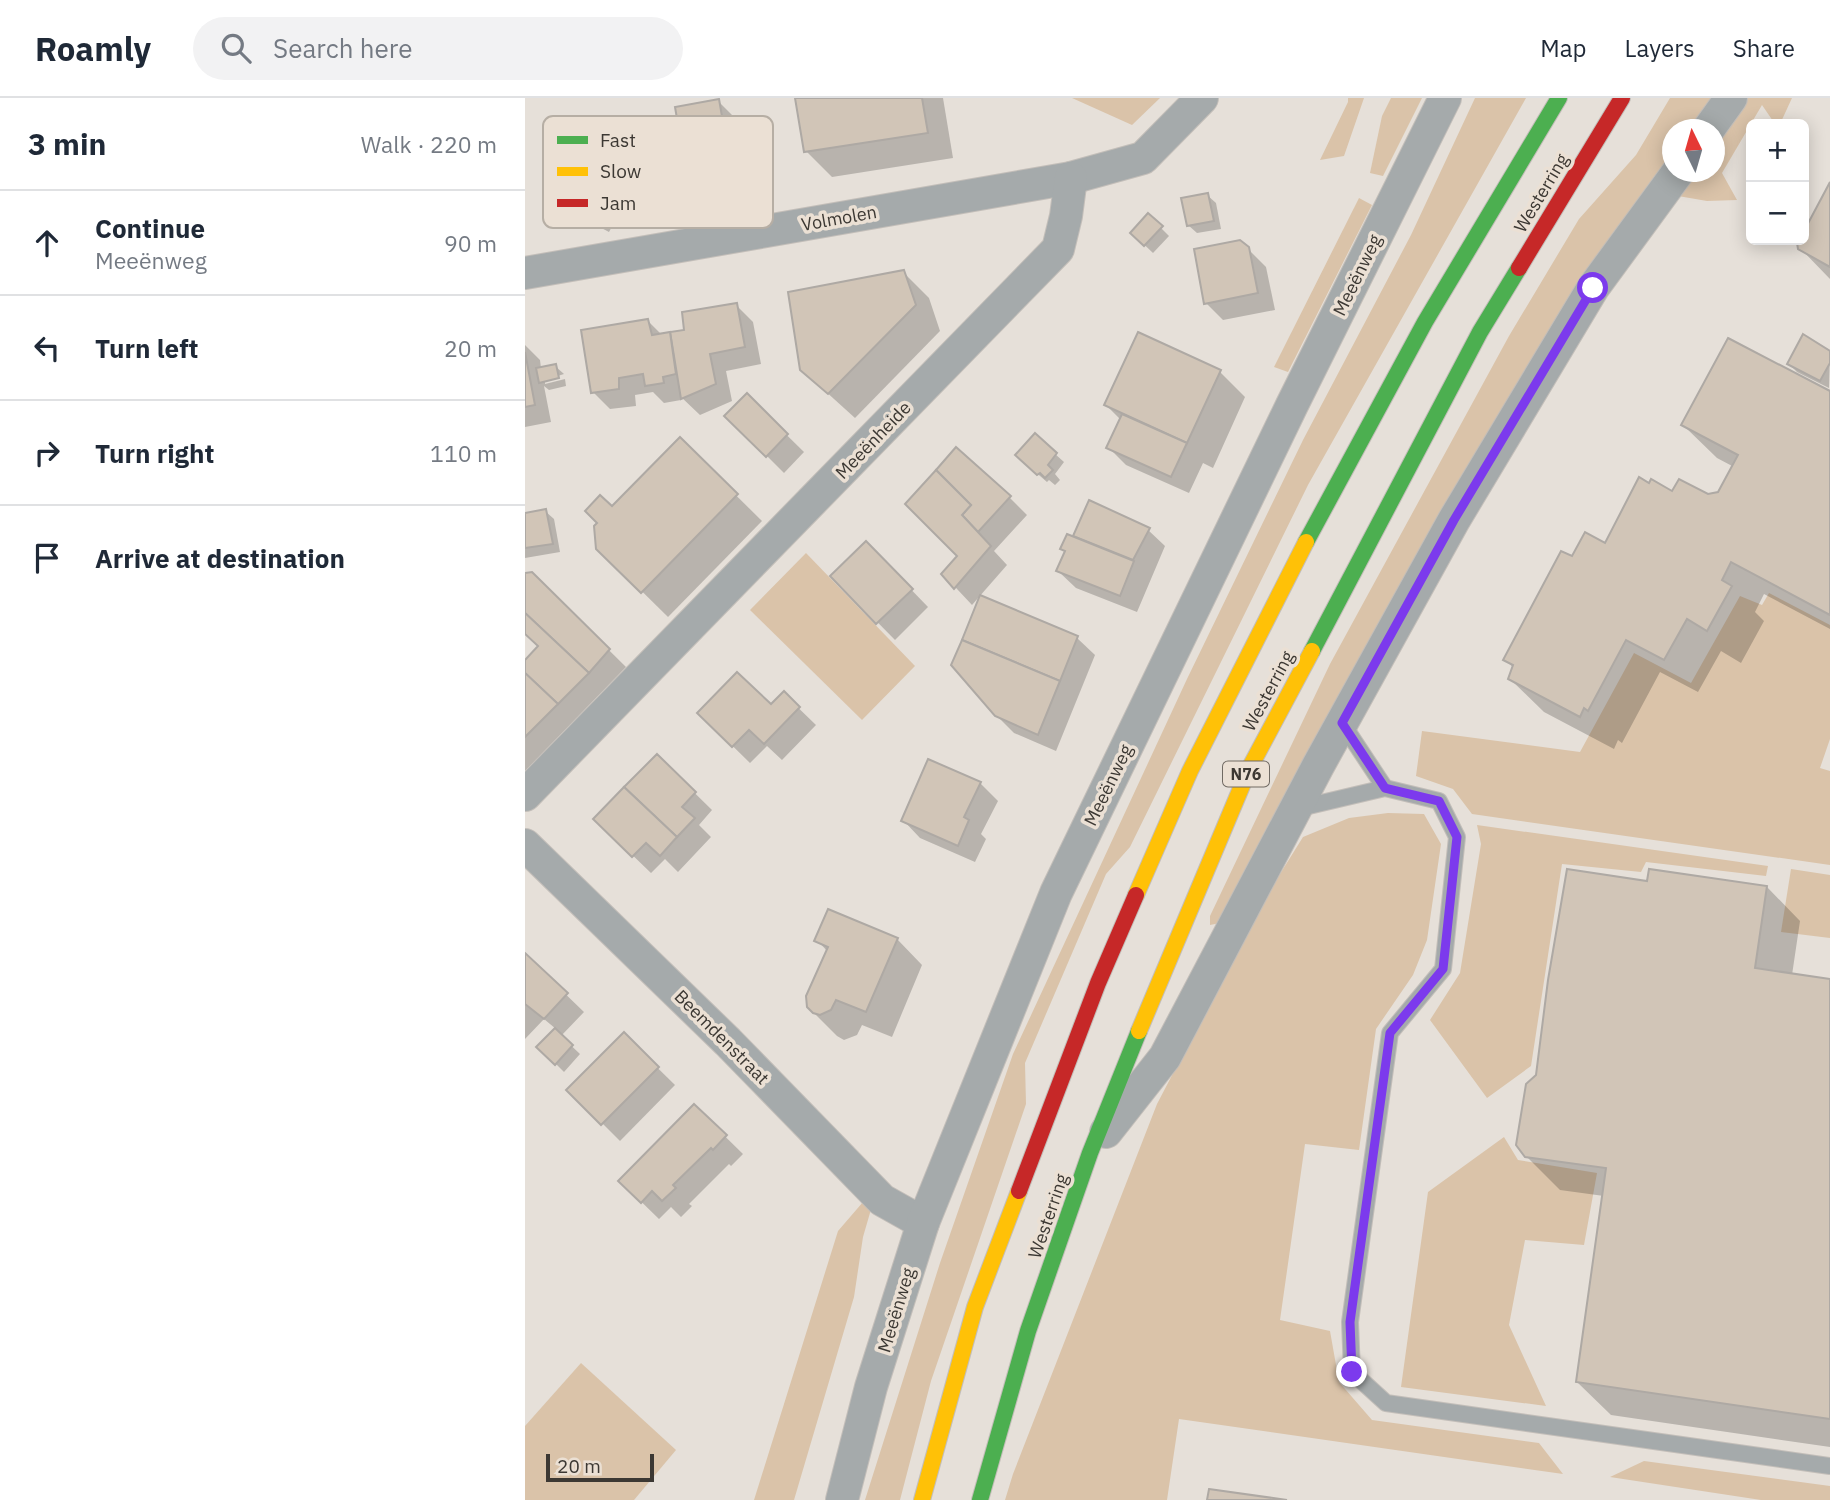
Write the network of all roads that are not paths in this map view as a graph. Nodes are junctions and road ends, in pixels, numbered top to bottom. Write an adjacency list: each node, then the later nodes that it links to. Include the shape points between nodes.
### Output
1 (1202, 98): 7 (street, via 1143,158)
2 (1445, 98): 16 (street, Meeënweg, via 1056,893)
3 (1559, 98): 19 (highway, Westerring / N76, via 1419,334 1306,542 1190,771 1098,983 975,1307)
4 (1622, 98): 15 (highway, Westerring / N76, via 1480,332 1249,769)
5 (1731, 98): 6 (street)
6 (1716, 119)
7 (1071, 178): 9 (street, Volmolen); 12 (street, Meeënheide, via 1058,249)
8 (1671, 182): 10 (street, via 1593,288 1454,520)
9 (525, 273)
10 (1342, 723): 11 (lane); 13 (street)
11 (1385, 788): 13 (lane); 17 (lane, via 1439,801 1457,837 1443,969 1390,1033 1350,1322 1352,1372 1386,1403)
12 (525, 795)
13 (1296, 809): 15 (street, via 1165,1057)
14 (525, 845): 16 (street, Beemdenstraat, via 883,1200)
15 (1090, 1153): 20 (highway, Westerring / N76, via 1028,1331)
16 (923, 1223): 18 (street, Meeënweg, via 871,1387)
17 (1830, 1466)
18 (842, 1500)
19 (922, 1500)
20 (980, 1500)

